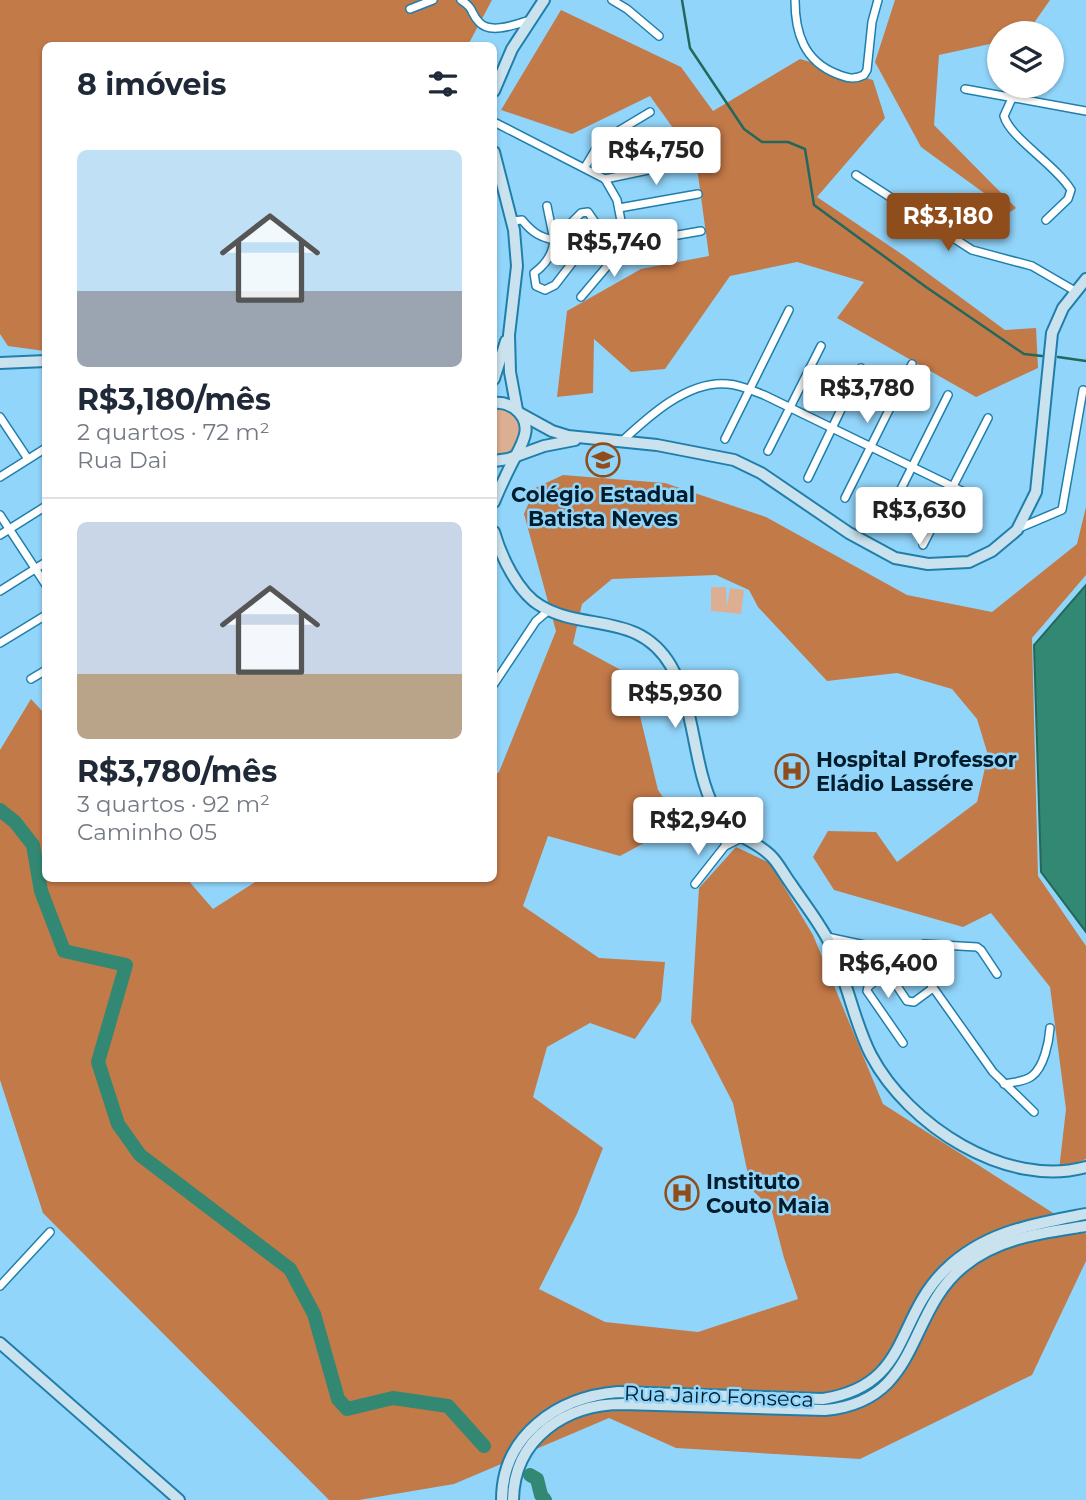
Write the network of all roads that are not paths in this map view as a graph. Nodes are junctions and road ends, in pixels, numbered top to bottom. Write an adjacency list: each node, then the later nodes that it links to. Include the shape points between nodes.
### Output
1 (433, 0): 7 (street)
2 (461, 0): 8 (street, via 484,25 506,27)
3 (544, 0): 8 (main road)
4 (612, 0): 9 (street)
5 (795, 0): 6 (street, via 796,29 806,51 822,66 852,78 867,70)
6 (878, 0)
7 (410, 9)
8 (531, 20): 10 (main road)
9 (659, 36)
10 (497, 84)
11 (965, 89): 12 (street)
12 (987, 92)
13 (1012, 98): 28 (street, via 1004,116 1008,125 1071,190)
14 (1023, 98): 15 (street)
15 (1086, 111)
16 (650, 112): 19 (street)
17 (497, 123): 22 (street)
18 (664, 136): 19 (street)
19 (598, 144): 22 (street)
20 (497, 164): 29 (main road)
21 (677, 164): 24 (street)
22 (585, 167): 24 (street)
23 (856, 175): 35 (street, via 972,250 1032,266)
24 (605, 179): 27 (street)
25 (698, 194): 27 (street)
26 (547, 206): 31 (street)
27 (619, 208): 32 (street)
28 (1046, 220)
29 (512, 222): 31 (street, via 522,220 531,232); 38 (main road, via 517,266)
30 (701, 231): 32 (street)
31 (554, 240): 31 (street, via 549,257 534,273 539,289 555,285 599,228 588,212 582,213)
32 (626, 244): 33 (street); 36 (street)
33 (628, 257)
34 (1086, 279): 35 (main road)
35 (1075, 291): 74 (main road, via 1052,333 1038,481)
36 (581, 297)
37 (789, 310): 45 (street)
38 (509, 335): 44 (main road); 50 (main road, via 510,372)
39 (821, 346): 49 (street)
40 (42, 361): 41 (main road)
41 (0, 363)
42 (912, 364): 57 (street)
43 (860, 368): 53 (street)
44 (497, 370)
45 (750, 390): 49 (street); 55 (street); 56 (street, via 726,383 694,389)
46 (1083, 390): 74 (street, via 1062,510)
47 (948, 395): 63 (street)
48 (497, 403): 50 (main road)
49 (790, 409): 53 (street); 59 (street)
50 (519, 412): 54 (main road, via 552,431); 60 (main road, via 526,436)
51 (0, 417): 61 (street)
52 (988, 418): 66 (street)
53 (831, 428): 57 (street); 65 (street)
54 (585, 439): 56 (main road); 60 (main road)
55 (725, 439)
56 (621, 442): 74 (main road, via 705,453 748,466 849,533 902,560 969,562 992,551)
57 (871, 447): 63 (street); 69 (street)
58 (42, 450): 61 (street)
59 (768, 452)
60 (515, 456): 62 (main road); 67 (main road)
61 (28, 459): 64 (street)
62 (497, 460)
63 (913, 467): 66 (street); 72 (street)
64 (0, 477)
65 (808, 478)
66 (951, 486): 68 (street); 77 (street)
67 (497, 495)
68 (972, 496)
69 (845, 498)
70 (42, 508): 73 (street)
71 (0, 515): 73 (street)
72 (883, 527)
73 (9, 529): 75 (street); 79 (street)
74 (1017, 530)
75 (0, 535)
76 (497, 537): 82 (main road, via 517,579)
77 (923, 545)
78 (42, 565): 79 (street)
79 (35, 569): 80 (street); 81 (street)
80 (42, 580)
81 (0, 591)
82 (545, 608): 87 (street); 88 (main road, via 628,629 664,656 677,678 711,801)
83 (42, 617): 84 (street)
84 (0, 643)
85 (42, 673): 86 (street)
86 (32, 679)
87 (497, 680)
88 (728, 827): 89 (main road); 90 (street)
89 (741, 838): 90 (street); 92 (main road, via 775,860)
90 (725, 846): 91 (street)
91 (695, 884)
92 (827, 937): 93 (street); 102 (main road, via 872,1057 896,1093 922,1117 954,1139 1016,1168 1057,1173)
93 (904, 956): 94 (street); 95 (street)
94 (913, 963): 96 (street, via 924,944 976,947); 97 (street)
95 (887, 971): 97 (street, via 910,1003); 99 (street, via 867,991)
96 (997, 974)
97 (933, 988): 100 (street)
98 (1050, 1028): 100 (street, via 1037,1071 1028,1079)
99 (903, 1042)
100 (1003, 1084): 101 (street)
101 (1034, 1112)
102 (1086, 1167)
103 (1086, 1214): 109 (main road, Rua Jairo Fonseca, via 1003,1232 957,1259 927,1293 888,1366 850,1392 822,1399 618,1392 573,1401 545,1418 518,1446 505,1472)
104 (1086, 1226): 110 (main road, Rua Jairo Fonseca, via 1011,1240 966,1264 938,1294 898,1373 884,1387 856,1402 825,1410 624,1404 584,1408 554,1424 527,1450 516,1473)
105 (50, 1232): 106 (street)
106 (0, 1286)
107 (0, 1343): 108 (main road)
108 (179, 1500)
109 (502, 1500)
110 (513, 1500)

